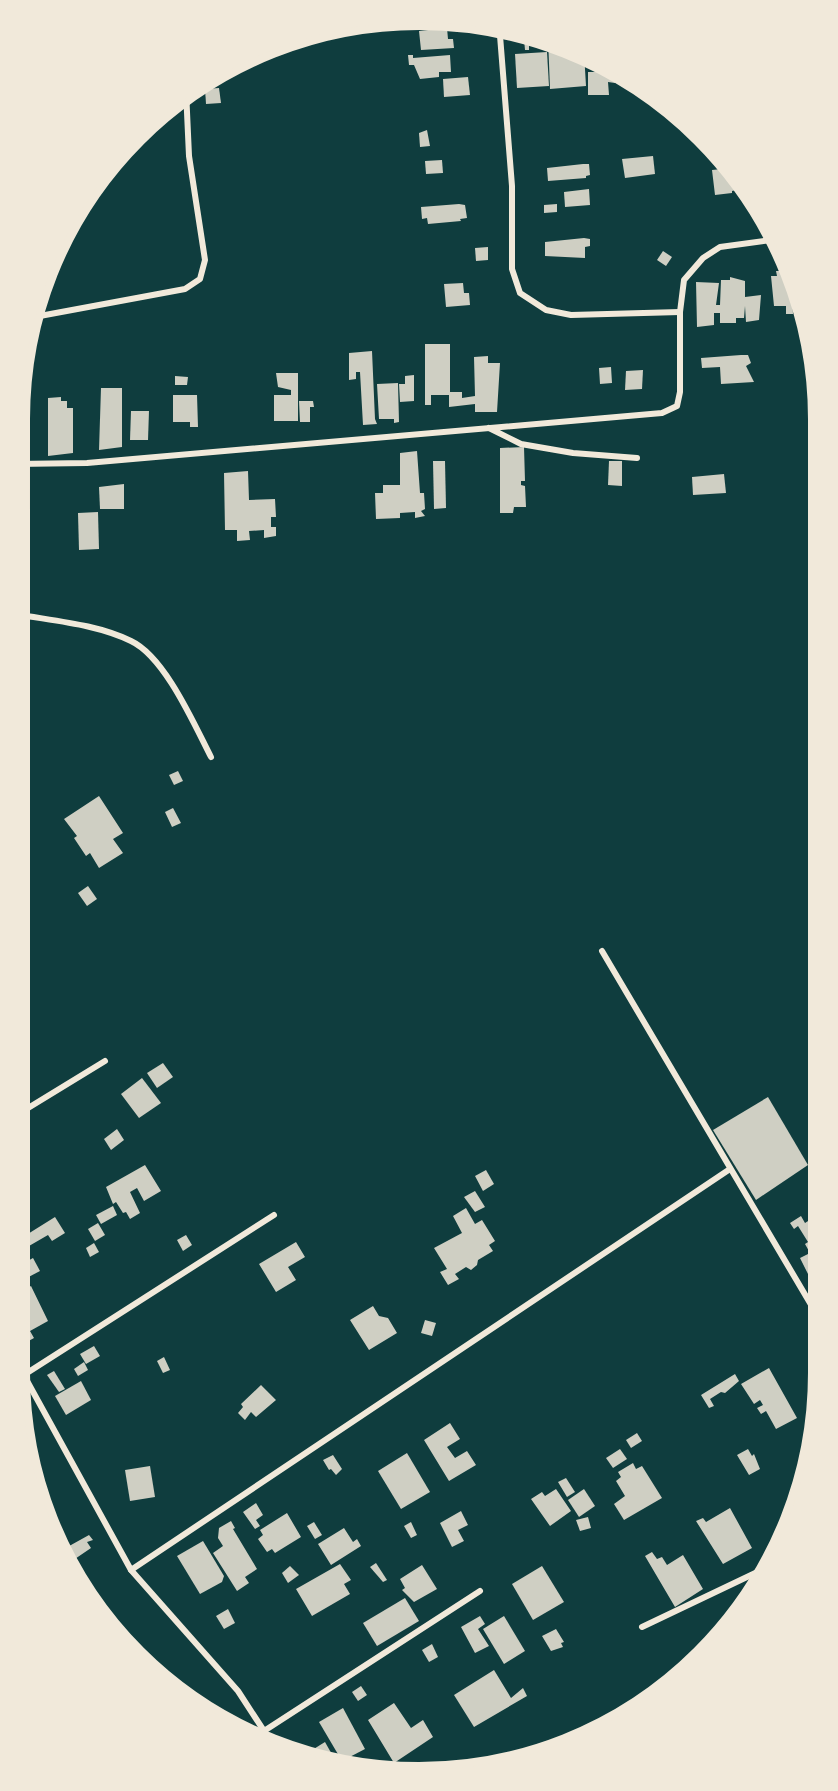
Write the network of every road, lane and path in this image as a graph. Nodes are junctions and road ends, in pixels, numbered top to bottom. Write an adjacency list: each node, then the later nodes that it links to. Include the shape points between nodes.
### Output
1 (500, 34): 4 (street, via 512,186 512,269 520,293 546,310 572,315)
2 (187, 102): 5 (street, via 189,156 205,260 200,279 185,288)
3 (769, 240): 4 (street, via 720,247 703,258 684,280)
4 (680, 312): 6 (street, via 677,406 662,413)
5 (39, 316)
6 (489, 428): 7 (street, via 521,444); 8 (street, via 87,463)
7 (637, 458)
8 (26, 464)
9 (26, 616): 10 (street, via 99,629 133,642 152,657 171,685)
10 (211, 757)
11 (603, 951): 14 (street)
12 (105, 1061): 13 (street)
13 (26, 1109)
14 (730, 1169): 16 (street); 19 (street)
15 (274, 1215): 17 (street)
16 (812, 1307)
17 (26, 1373)
18 (26, 1378): 19 (street)
19 (131, 1570): 23 (street, via 237,1691)
20 (758, 1571): 22 (street)
21 (480, 1591): 23 (street)
22 (642, 1627)
23 (264, 1731): 24 (street)
24 (265, 1735)

